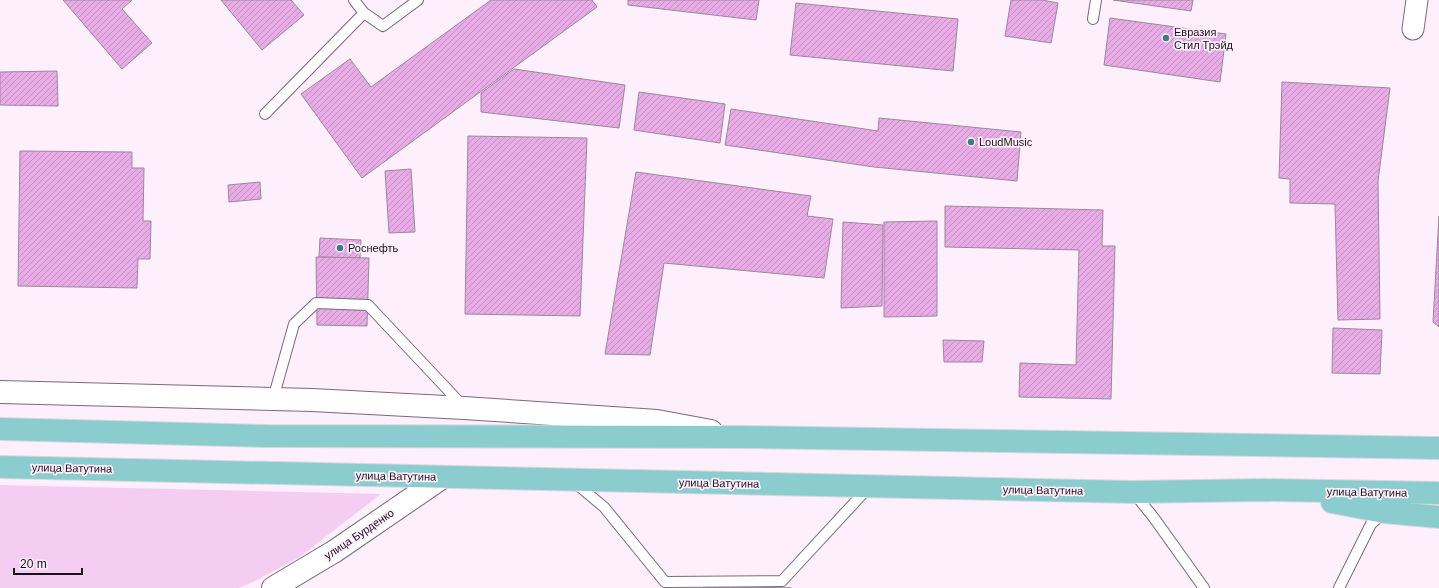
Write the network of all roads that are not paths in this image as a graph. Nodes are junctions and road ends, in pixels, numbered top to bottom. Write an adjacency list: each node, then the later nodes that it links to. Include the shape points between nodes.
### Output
1 (354, 0): 5 (lane)
2 (418, 0): 5 (lane, via 383,26)
3 (1096, 0): 6 (lane)
4 (1417, 0): 7 (street)
5 (364, 13): 8 (lane)
6 (1093, 19)
7 (1413, 29)
8 (265, 114)
9 (0, 392): 10 (street)
10 (273, 399): 11 (street); 11 (lane, via 294,324 316,303 368,305)
11 (464, 408): 13 (street, via 657,421)
12 (0, 429): 13 (main road, via 267,436)
13 (744, 436): 14 (main road)
14 (1439, 448)
15 (0, 467): 16 (main road, улица Ватутина)
16 (443, 477): 17 (main road, улица Ватутина); 23 (street, улица Бурденко, via 335,551)
17 (571, 479): 18 (main road, улица Ватутина); 18 (lane, via 604,507 665,582 782,581)
18 (870, 486): 19 (main road, улица Ватутина)
19 (1133, 492): 21 (main road, улица Ватутина, via 1264,490); 24 (lane)
20 (1439, 493): 21 (main road, улица Ватутина)
21 (1386, 502): 22 (main road); 25 (lane, via 1371,524)
22 (1439, 517)
23 (273, 588)
24 (1204, 588)
25 (1339, 588)

